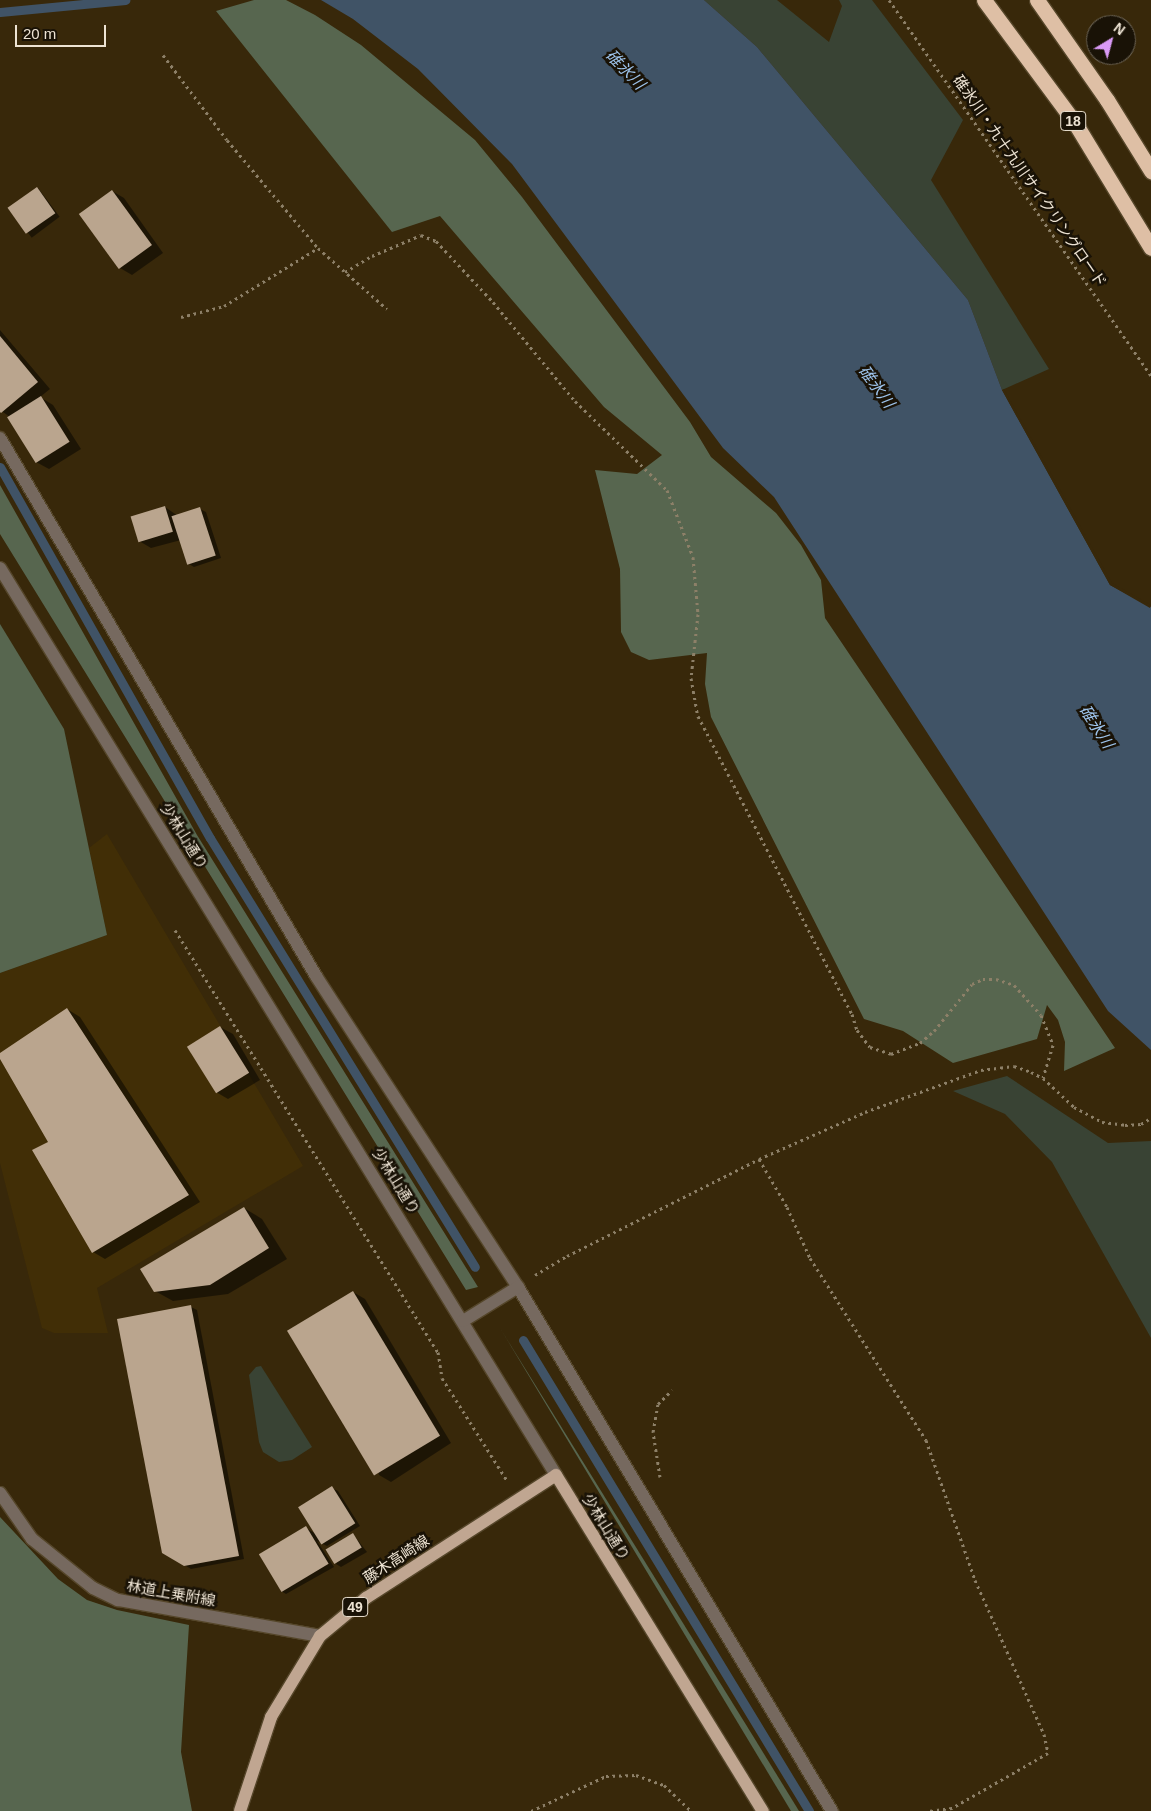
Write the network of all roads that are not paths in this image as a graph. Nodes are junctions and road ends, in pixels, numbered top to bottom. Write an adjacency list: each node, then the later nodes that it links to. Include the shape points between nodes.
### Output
1 (984, 0): 4 (highway, 18, via 1075,123)
2 (1037, 0): 3 (highway, 18, via 1107,100)
3 (1151, 171)
4 (1151, 248)
5 (0, 438): 7 (street, via 316,976)
6 (0, 568): 8 (street, 少林山通り)
7 (518, 1287): 8 (street); 14 (street)
8 (463, 1321): 9 (street, 少林山通り)
9 (556, 1475): 11 (main road, 藤木高崎線 / 49, via 366,1598); 13 (main road, 少林山通り)
10 (0, 1493): 11 (street, 林道上乗附線, via 32,1539 93,1588 118,1600)
11 (320, 1636): 12 (main road, 藤木高崎線 / 49, via 271,1717)
12 (240, 1811)
13 (763, 1811)
14 (832, 1811)

